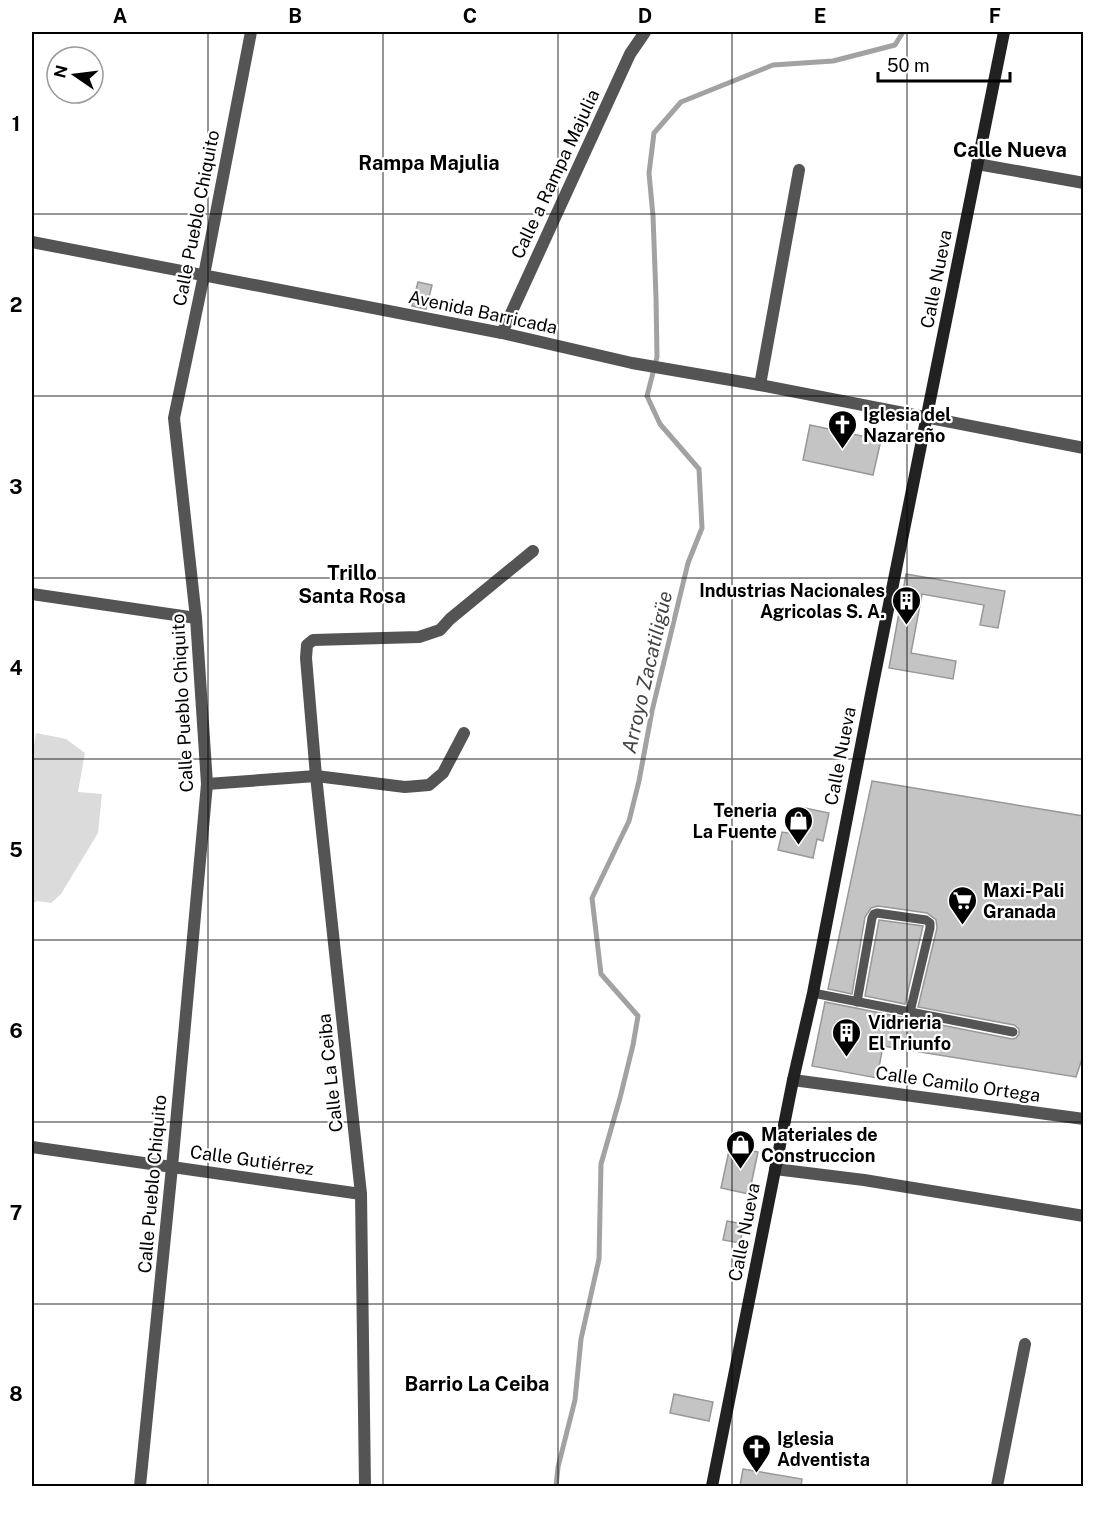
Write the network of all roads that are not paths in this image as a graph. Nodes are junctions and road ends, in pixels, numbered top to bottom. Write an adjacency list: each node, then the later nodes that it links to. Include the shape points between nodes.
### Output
1 (251, 32): 8 (street, Calle Pueblo Chiquito)
2 (645, 32): 9 (street, Calle a Rampa Majulia, via 630,54)
3 (1004, 32): 4 (street, Calle Nueva)
4 (977, 164): 6 (street); 11 (street, Calle Nueva)
5 (799, 170): 10 (street)
6 (1083, 183)
7 (32, 242): 8 (street, Avenida Barricada)
8 (204, 275): 9 (street, Avenida Barricada); 15 (street, Calle Pueblo Chiquito, via 174,418)
9 (501, 333): 10 (street, Avenida Barricada, via 632,363)
10 (760, 385): 11 (street, Avenida Barricada)
11 (926, 417): 12 (street, Avenida Barricada); 19 (street, Calle Nueva)
12 (1083, 448)
13 (533, 550): 17 (street, Calle La Ceiba, via 440,630 419,637 313,640 308,645)
14 (32, 594): 15 (street)
15 (196, 618): 18 (street, Calle Pueblo Chiquito)
16 (464, 733): 17 (street, via 443,772 429,785 405,787)
17 (316, 776): 18 (street); 28 (street, Calle La Ceiba)
18 (207, 784): 26 (street, Calle Pueblo Chiquito)
19 (813, 993): 20 (lane); 23 (street, Calle Nueva)
20 (857, 1002): 21 (lane); 21 (lane, via 874,914 926,920 930,928)
21 (910, 1012): 22 (lane)
22 (1013, 1032)
23 (793, 1080): 24 (street, Calle Camilo Ortega); 27 (street, Calle Nueva)
24 (1083, 1119)
25 (32, 1147): 26 (street, Calle Gutiérrez)
26 (172, 1167): 28 (street, Calle Gutiérrez); 31 (street, Calle Pueblo Chiquito)
27 (776, 1169): 29 (street); 33 (street, Calle Nueva)
28 (362, 1194): 32 (street, Calle La Ceiba)
29 (1083, 1216)
30 (1025, 1344): 34 (street)
31 (140, 1486)
32 (365, 1486)
33 (712, 1486)
34 (997, 1486)

